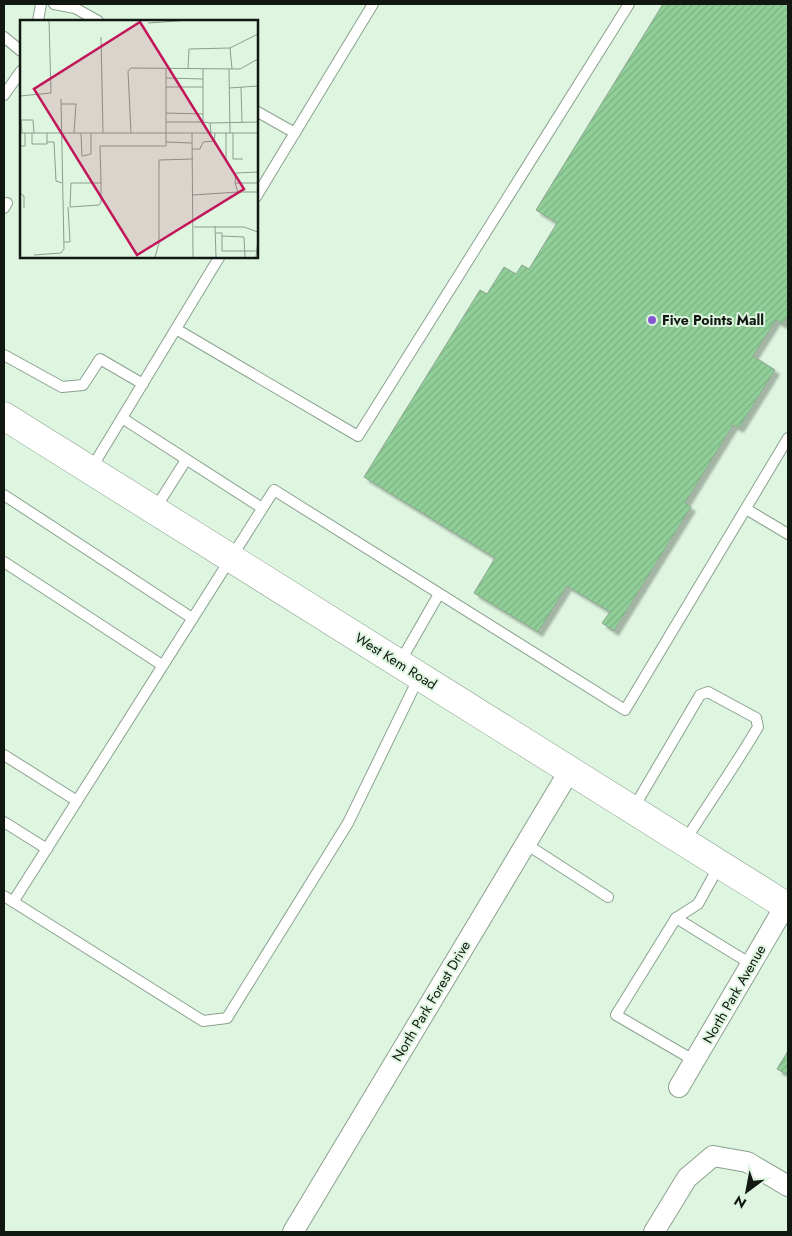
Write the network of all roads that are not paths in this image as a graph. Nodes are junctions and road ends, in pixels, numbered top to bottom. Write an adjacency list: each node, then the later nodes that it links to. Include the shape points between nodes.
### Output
1 (41, 4): 5 (lane)
2 (54, 4): 6 (lane, via 75,8)
3 (373, 4): 12 (lane)
4 (629, 4): 15 (lane, via 358,436)
5 (38, 20)
6 (96, 20)
7 (4, 37): 8 (lane)
8 (20, 50)
9 (20, 72): 10 (lane)
10 (4, 95)
11 (258, 112): 12 (lane)
12 (295, 133): 13 (lane)
13 (258, 193)
14 (219, 258): 15 (lane)
15 (176, 329): 17 (lane)
16 (4, 355): 17 (lane, via 62,388 84,385 100,360)
17 (142, 384): 19 (lane)
18 (4, 416): 22 (street, West Kem Road)
19 (122, 418): 21 (lane); 22 (lane)
20 (788, 438): 26 (lane)
21 (186, 460): 24 (lane); 25 (lane)
22 (91, 470): 25 (street, West Kem Road)
23 (4, 495): 31 (lane)
24 (262, 508): 28 (lane); 30 (lane, via 274,490)
25 (154, 509): 28 (street, West Kem Road)
26 (746, 509): 27 (lane); 30 (lane, via 625,710)
27 (788, 534)
28 (231, 557): 31 (lane); 33 (street, West Kem Road)
29 (4, 562): 32 (lane)
30 (439, 594): 33 (lane)
31 (192, 618): 32 (lane)
32 (162, 665): 36 (lane)
33 (410, 669): 35 (street, West Kem Road); 45 (lane, via 348,823 227,1018 203,1021)
34 (4, 755): 36 (lane)
35 (570, 770): 37 (street, West Kem Road); 40 (street, North Park Forest Drive)
36 (77, 801): 41 (lane)
37 (632, 810): 39 (street, West Kem Road); 39 (lane, via 700,695 708,692 756,718 758,727)
38 (4, 822): 41 (lane)
39 (685, 842): 42 (street, West Kem Road)
40 (526, 844): 44 (lane); 52 (street, North Park Forest Drive)
41 (47, 849): 45 (lane)
42 (720, 864): 46 (street, West Kem Road); 47 (lane, via 698,904)
43 (4, 896): 45 (lane)
44 (608, 897)
45 (13, 902)
46 (787, 904): 48 (street, North Park Avenue)
47 (676, 918): 48 (lane); 49 (lane, via 616,1015)
48 (752, 964): 49 (street, North Park Avenue)
49 (694, 1062): 50 (street, North Park Avenue)
50 (679, 1087)
51 (788, 1186): 53 (street, via 747,1162 713,1156 687,1178)
52 (293, 1232)
53 (654, 1232)

